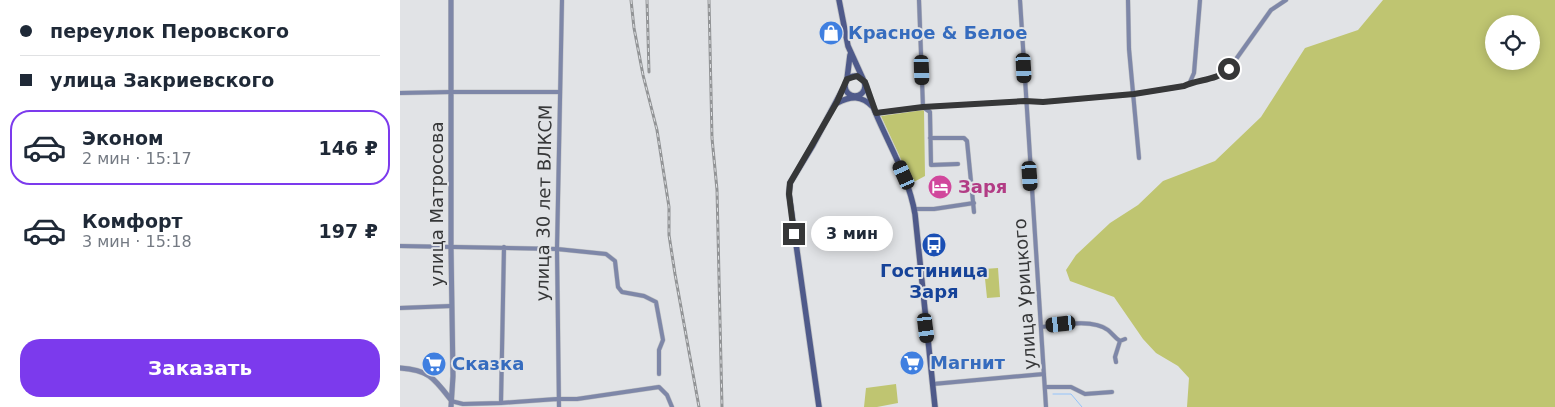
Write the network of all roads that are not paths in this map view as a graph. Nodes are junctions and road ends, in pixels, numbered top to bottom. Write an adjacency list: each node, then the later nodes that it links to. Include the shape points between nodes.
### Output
1 (451, 0): 13 (street, улица Матросова)
2 (562, 0): 14 (street, улица 30 лет ВЛКСМ)
3 (839, 0): 9 (main road)
4 (919, 0): 20 (street)
5 (1020, 0): 18 (street, улица Урицкого)
6 (1128, 0): 16 (street)
7 (1200, 0): 12 (street, via 1194,73)
8 (1286, 0): 12 (street, via 1270,10 1237,59 1222,75)
9 (849, 50): 10 (main road); 11 (main road)
10 (846, 82): 11 (main road, via 857,76); 17 (main road, via 847,92); 19 (main road)
11 (864, 82): 17 (main road, via 862,94); 21 (main road)
12 (1190, 82): 16 (street, via 1184,86)
13 (451, 92): 14 (street); 15 (street); 30 (street, улица Матросова)
14 (559, 92): 31 (street, улица 30 лет ВЛКСМ)
15 (400, 93)
16 (1134, 94): 18 (street); 23 (street)
17 (855, 96): 19 (main road); 21 (main road, via 868,102)
18 (1025, 101): 20 (street); 34 (street, улица Урицкого)
19 (837, 102): 50 (main road, via 790,183 789,194)
20 (923, 107): 21 (street); 22 (street, via 930,112)
21 (876, 113): 26 (main road, via 910,189)
22 (930, 138): 24 (street, via 930,165); 25 (street, via 964,138 967,142)
23 (1139, 158)
24 (958, 164)
25 (974, 203): 26 (street); 27 (street)
26 (914, 209): 41 (main road)
27 (974, 212)
28 (400, 246): 30 (street)
29 (504, 247): 30 (street); 31 (street); 46 (street)
30 (451, 248): 32 (street, улица Матросова)
31 (556, 248): 39 (street, via 606,254 615,261 618,287 622,292 656,302 664,340 659,350); 44 (street, улица 30 лет ВЛКСМ)
32 (451, 306): 33 (street); 45 (street, улица Матросова)
33 (400, 308)
34 (1041, 326): 36 (street, via 1086,323 1108,330); 40 (street, улица Урицкого)
35 (1125, 339): 36 (street)
36 (1120, 341): 37 (street)
37 (1116, 362)
38 (400, 368): 45 (street, via 426,373)
39 (659, 374)
40 (1044, 374): 41 (street); 42 (street, улица Урицкого)
41 (933, 384): 51 (main road)
42 (1045, 387): 43 (street, via 1071,387 1085,394); 52 (street, улица Урицкого)
43 (1112, 392)
44 (557, 399): 46 (street); 48 (street, улица 30 лет ВЛКСМ); 49 (street, via 577,400 659,387)
45 (451, 400): 46 (street, via 463,404); 47 (street, улица Матросова)
46 (501, 403)
47 (451, 407)
48 (559, 407)
49 (672, 407)
50 (819, 407)
51 (935, 407)
52 (1046, 407)

